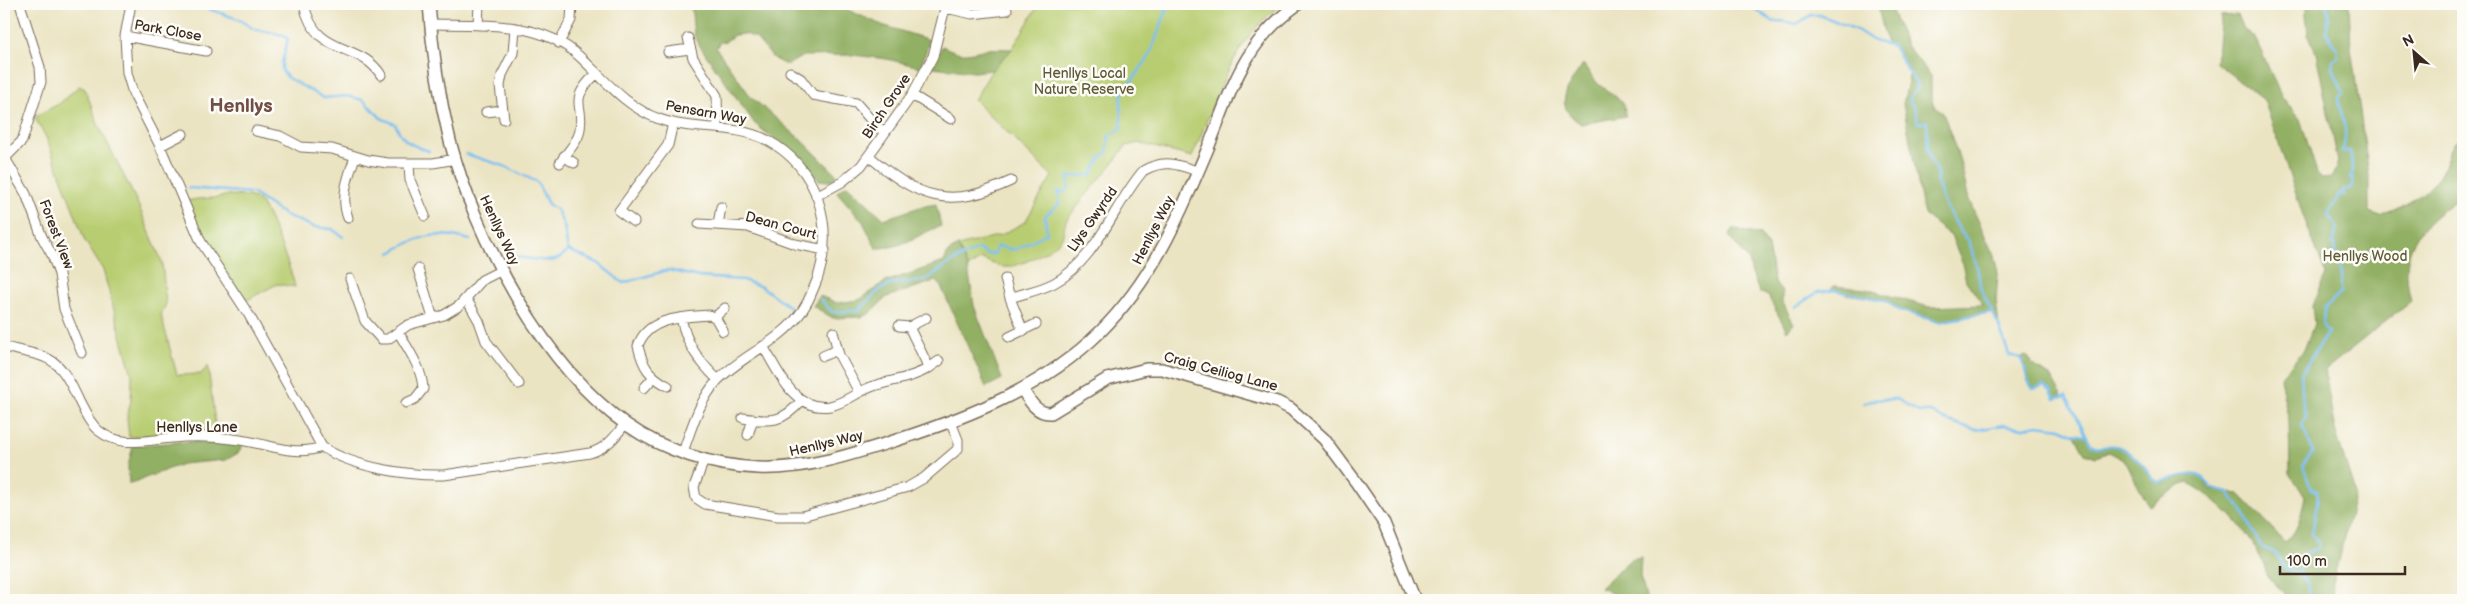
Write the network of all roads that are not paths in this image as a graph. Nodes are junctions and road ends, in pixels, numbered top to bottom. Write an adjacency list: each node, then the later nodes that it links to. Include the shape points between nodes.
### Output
1 (20, 4): 33 (street, via 38,58 41,82 22,141)
2 (131, 4): 13 (street)
3 (304, 4): 21 (street, via 313,26 325,41 370,60)
4 (429, 4): 10 (street, Henllys Way)
5 (478, 4): 11 (street)
6 (572, 4): 15 (street, via 572,20)
7 (1298, 4): 37 (street, Henllys Way, via 1266,32 1242,65)
8 (946, 6): 9 (street, Birch Grove, via 972,14); 22 (street, Birch Grove, via 933,56)
9 (1007, 10)
10 (430, 24): 11 (street, Pensarn Way); 34 (street, Henllys Way, via 439,88)
11 (478, 26): 12 (street, Pensarn Way)
12 (515, 28): 15 (street, Pensarn Way, via 538,33); 23 (street, via 513,53 500,86 504,115)
13 (125, 36): 17 (street, Park Close); 30 (street, via 129,84)
14 (688, 38): 16 (street)
15 (559, 43): 20 (street, Pensarn Way)
16 (690, 49): 18 (street); 26 (street, via 697,67 716,96)
17 (206, 51)
18 (668, 52)
19 (790, 72): 27 (street, via 813,95 856,103 878,128)
20 (596, 74): 25 (street, Pensarn Way, via 641,110); 36 (street, via 580,91 579,132 562,159)
21 (381, 75)
22 (912, 95): 24 (street); 27 (street, Birch Grove)
23 (486, 112)
24 (951, 119)
25 (673, 123): 26 (street, Pensarn Way); 43 (street, via 668,145 617,214)
26 (718, 128): 39 (street, Pensarn Way, via 754,135 781,150 803,170)
27 (885, 130): 31 (street, Birch Grove)
28 (256, 131): 32 (street, via 280,136 301,147 332,149)
29 (183, 134): 30 (street)
30 (160, 146): 85 (street, via 201,242 249,315)
31 (869, 156): 38 (street, via 912,188 932,196 961,198 984,193); 39 (street, Birch Grove, via 853,174)
32 (355, 157): 35 (street); 42 (street, via 345,190 344,208)
33 (4, 158): 69 (street, Forest View, via 26,194 52,255 59,274 64,309)
34 (456, 159): 35 (street); 48 (street, Henllys Way, via 477,217)
35 (409, 163): 41 (street, via 410,180)
36 (574, 163)
37 (1198, 171): 51 (street, Llys Gwyrdd, via 1169,162 1143,171 1095,243 1077,264 1054,283); 78 (street, Henllys Way, via 1169,236 1136,292 1084,346)
38 (1011, 181)
39 (816, 196): 46 (street, Pensarn Way, via 824,222)
40 (721, 207): 45 (street)
41 (425, 216)
42 (348, 218)
43 (634, 222)
44 (699, 224): 45 (street, Dean Court)
45 (718, 225): 46 (street, Dean Court, via 748,227 795,244)
46 (825, 250): 66 (street, Pensarn Way, via 822,266 803,310)
47 (418, 268): 55 (street)
48 (502, 270): 52 (street, via 482,280); 83 (street, Henllys Way, via 558,358)
49 (1005, 279): 51 (street)
50 (350, 280): 63 (street, via 365,321 375,334 381,339 388,339)
51 (1010, 298): 62 (street)
52 (467, 300): 55 (street); 75 (street, via 486,342)
53 (725, 308): 54 (street)
54 (715, 317): 56 (street); 61 (street)
55 (433, 318): 63 (street, via 408,325)
56 (681, 318): 73 (street, via 650,328 640,339 640,355); 74 (street, via 693,353)
57 (926, 318): 60 (street)
58 (1036, 324): 62 (street)
59 (899, 326): 60 (street)
60 (909, 327): 72 (street)
61 (723, 331)
62 (1023, 331): 65 (street)
63 (399, 332): 81 (street, via 423,379 423,389 415,399)
64 (833, 332): 68 (street)
65 (1009, 337)
66 (763, 346): 74 (street, Pensarn Way); 80 (street, via 788,386)
67 (4, 347): 85 (street, Henllys Lane, via 56,362 65,372 87,417 98,431 116,440 239,440 296,452)
68 (837, 350): 70 (street); 79 (street)
69 (82, 353)
70 (823, 356)
71 (939, 361): 72 (street)
72 (929, 368): 79 (street)
73 (653, 378): 76 (street); 77 (street)
74 (718, 380): 86 (street, Pensarn Way, via 701,405)
75 (519, 384)
76 (668, 386)
77 (644, 388)
78 (1022, 389): 82 (street, Henllys Way); 88 (street, Craig Ceiliog Lane, via 1038,410 1051,413 1107,380 1130,372 1162,369 1263,396 1284,405 1324,439 1384,523)
79 (859, 392): 80 (street, via 830,406 813,405)
80 (802, 400): 84 (street, via 794,410 774,420 748,419)
81 (406, 403)
82 (951, 422): 87 (street, Henllys Way, via 811,465 756,468); 87 (street, via 958,449 924,478 908,487 802,516 778,516 705,504 696,498 694,487)
83 (625, 424): 85 (street, via 602,449 444,475 425,475 363,464); 86 (street, Henllys Way)
84 (748, 435)
85 (322, 447)
86 (683, 452): 87 (street, Henllys Way)
87 (704, 460)
88 (1415, 600)

